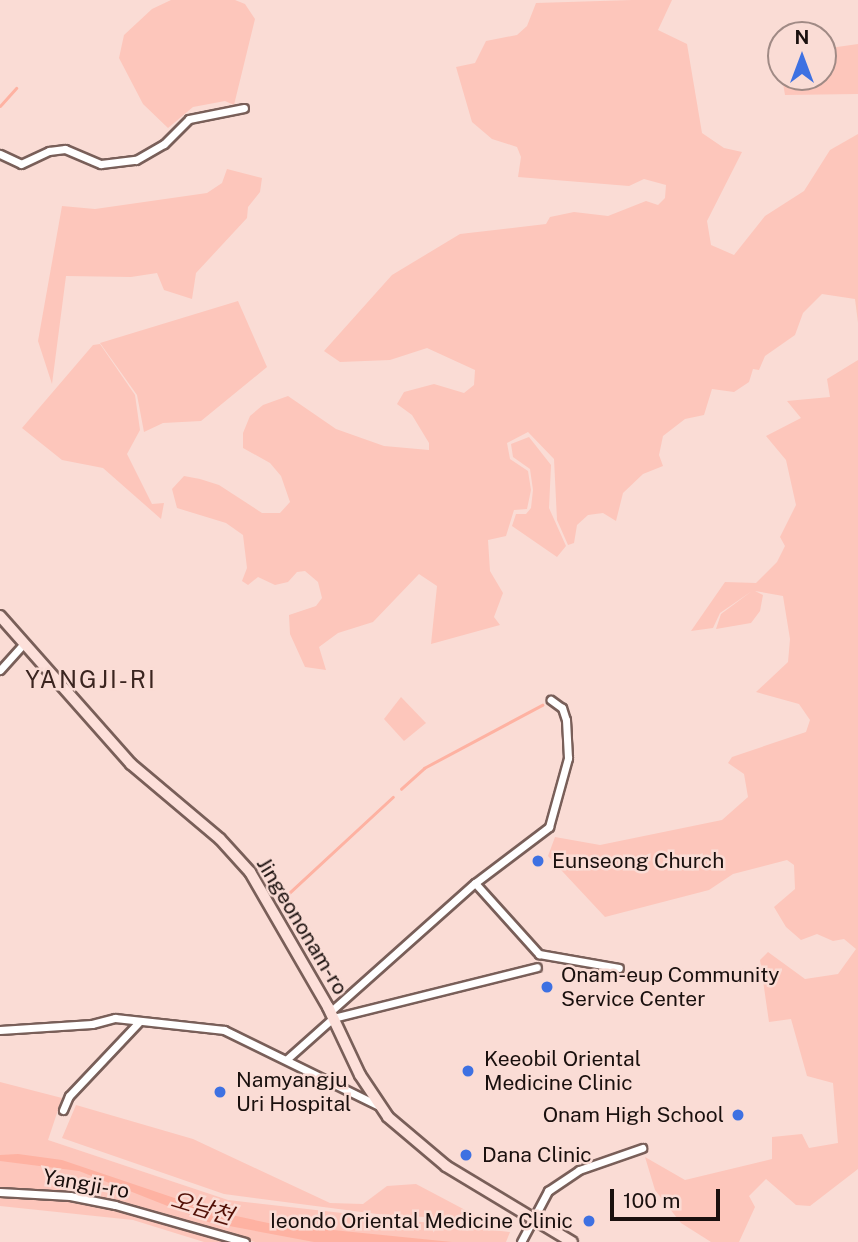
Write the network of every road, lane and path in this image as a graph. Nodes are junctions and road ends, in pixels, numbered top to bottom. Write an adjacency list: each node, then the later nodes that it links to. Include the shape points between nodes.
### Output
1 (244, 108): 2 (street, via 200,114 156,151 128,162 102,164 65,149 49,150 21,164)
2 (0, 154)
3 (0, 616): 4 (main road, Jingeononam-ro)
4 (24, 643): 5 (street); 10 (main road, Jingeononam-ro, via 131,764 234,852 264,894)
5 (0, 670)
6 (551, 700): 7 (street, via 562,708 566,720 568,758 549,827)
7 (475, 883): 9 (street, via 539,954); 10 (street)
8 (537, 967): 10 (street)
9 (619, 968)
10 (332, 1015): 13 (street); 14 (main road, Jingeononam-ro, via 354,1064)
11 (139, 1022): 12 (street, via 115,1018); 13 (street, via 224,1030); 15 (street, via 69,1096)
12 (0, 1030)
13 (287, 1059): 14 (street)
14 (381, 1107): 18 (main road, Jingeononam-ro, via 446,1166)
15 (63, 1110)
16 (642, 1148): 18 (street, via 579,1170 548,1191)
17 (0, 1192): 20 (street, Yangji-ro, via 47,1193 104,1203)
18 (535, 1222): 19 (street); 21 (main road, Jingeononam-ro)
19 (523, 1239)
20 (245, 1242)
21 (572, 1242)

